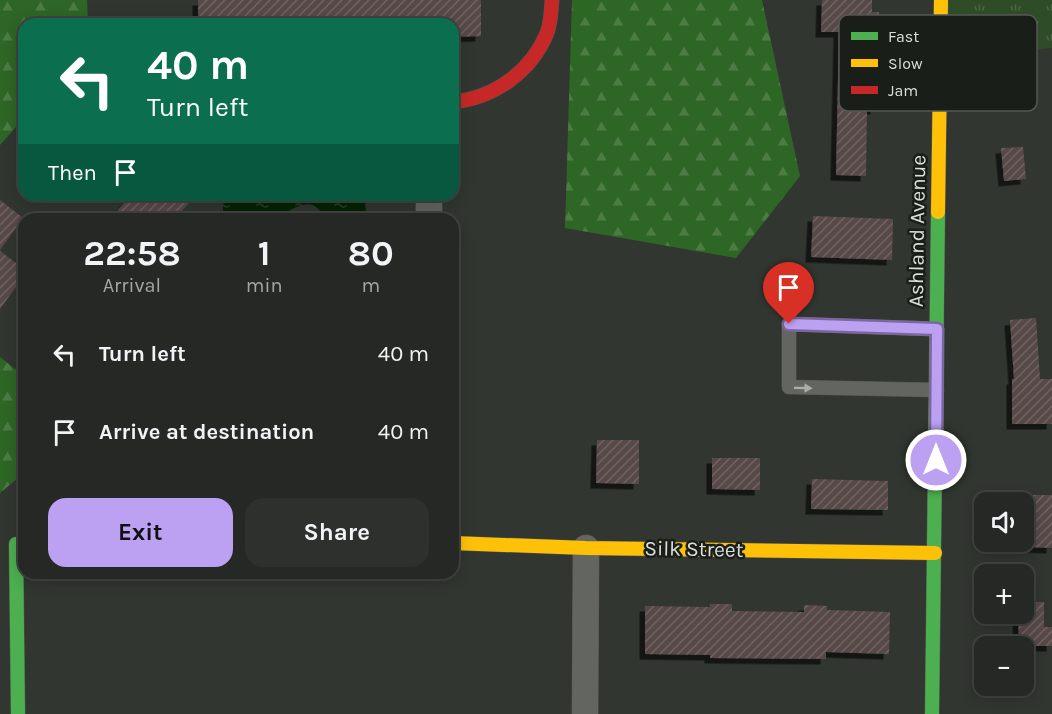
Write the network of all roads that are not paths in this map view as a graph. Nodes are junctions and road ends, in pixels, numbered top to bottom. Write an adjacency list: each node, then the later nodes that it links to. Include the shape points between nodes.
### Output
1 (552, 0): 4 (street, via 548,31 531,61 510,81 488,94)
2 (940, 0): 3 (street, Ashland Avenue)
3 (940, 15)
4 (459, 102)
5 (939, 111): 6 (street, Ashland Avenue)
6 (937, 329): 7 (street, Ashland Avenue); 7 (lane, one-way to 7, via 789,324 789,387)
7 (937, 390): 11 (street, Ashland Avenue)
8 (459, 543): 10 (street, Silk Street)
9 (13, 544): 12 (street)
10 (586, 548): 11 (street, Silk Street); 13 (street)
11 (935, 553): 14 (street, Ashland Avenue)
12 (18, 714)
13 (585, 714)
14 (932, 714)

